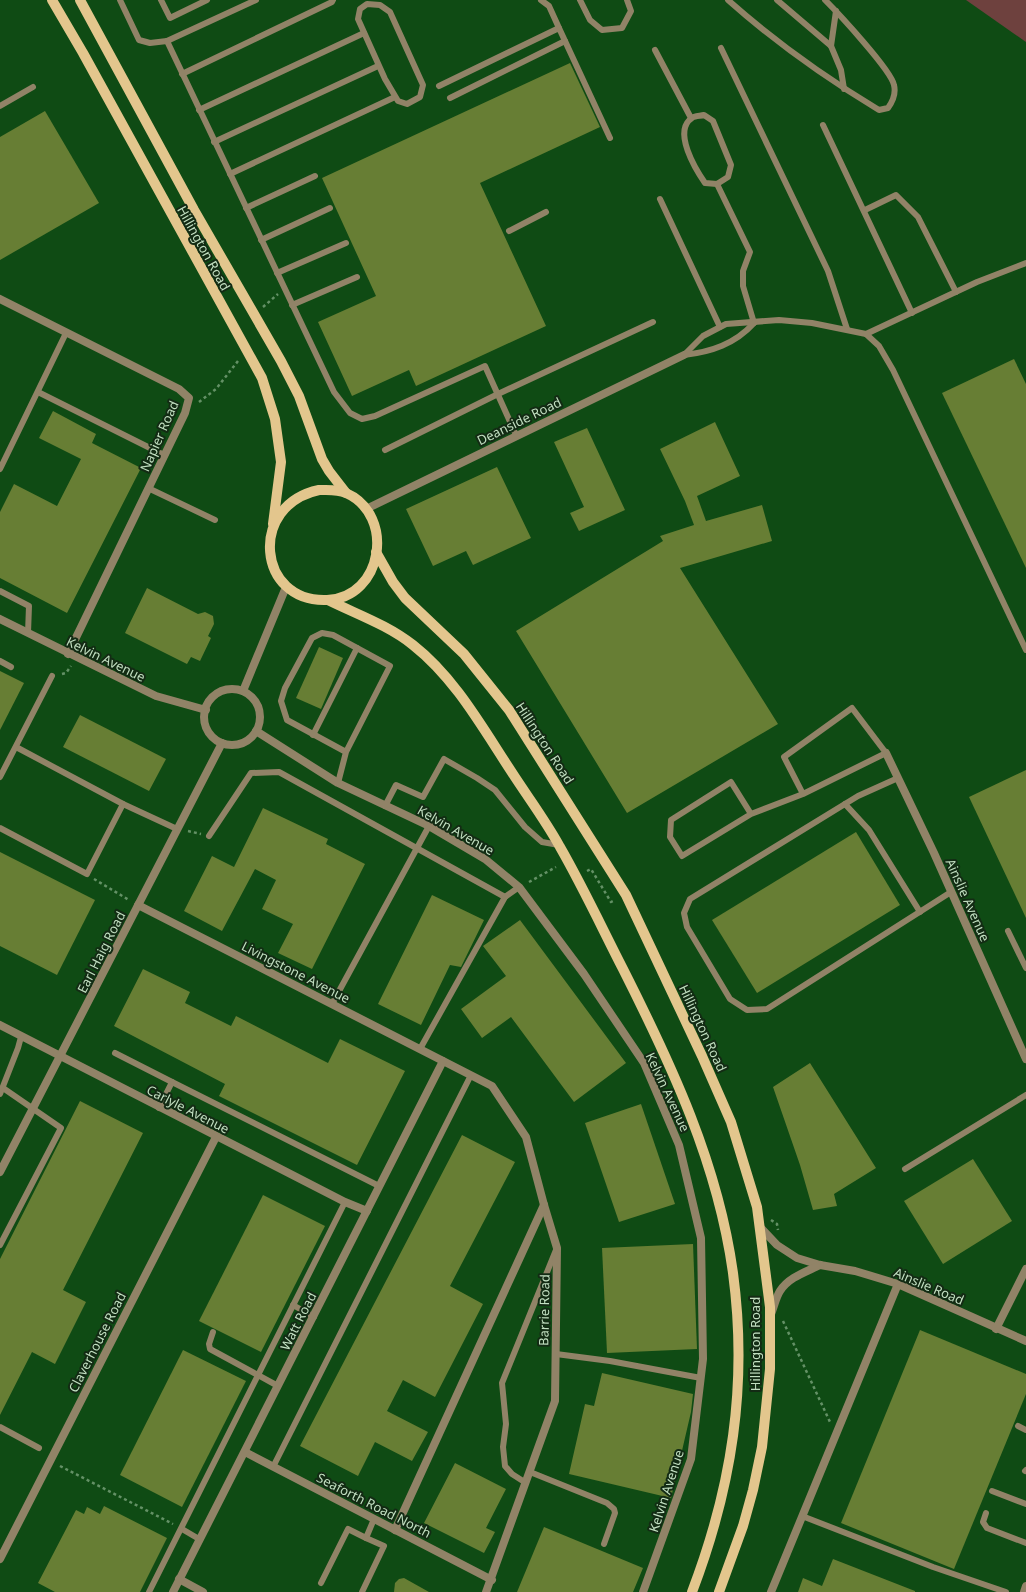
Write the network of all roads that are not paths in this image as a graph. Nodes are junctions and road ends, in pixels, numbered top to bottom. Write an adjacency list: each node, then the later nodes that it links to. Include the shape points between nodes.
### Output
1 (52, 0): 72 (main road, Hillington Road, via 262,378 270,398 279,438 281,462)
2 (80, 0): 69 (main road, Hillington Road, via 281,361 299,396 322,459 328,471)
3 (120, 0): 19 (lane, via 139,40 150,43)
4 (161, 0): 14 (lane, via 170,18)
5 (207, 0): 14 (lane)
6 (256, 0): 19 (lane)
7 (333, 0): 25 (lane)
8 (541, 0): 17 (lane, via 549,6)
9 (580, 0): 10 (lane, via 590,20 602,30 622,28 631,11)
10 (627, 0)
11 (728, 0): 28 (lane)
12 (777, 0): 21 (lane)
13 (825, 0): 16 (lane)
14 (200, 1)
15 (366, 2): 18 (lane, via 360,9 358,19); 29 (lane, via 380,5 390,12 423,85 420,98 407,104)
16 (836, 11): 21 (lane); 28 (lane, via 880,63 894,84 894,100 888,108 879,110)
17 (559, 28): 20 (lane); 26 (lane)
18 (364, 33): 24 (lane); 32 (lane)
19 (167, 41): 25 (lane)
20 (566, 41): 30 (lane); 35 (lane)
21 (831, 46): 28 (lane, via 842,70)
22 (721, 48): 58 (lane, via 828,271)
23 (655, 50): 33 (lane)
24 (378, 66): 29 (lane); 36 (lane)
25 (182, 74): 32 (lane)
26 (439, 86)
27 (33, 87): 31 (lane)
28 (844, 89)
29 (395, 97): 37 (lane)
30 (450, 98)
31 (0, 106)
32 (199, 110): 36 (lane)
33 (691, 118): 39 (lane, via 685,127 684,138 695,169 705,183); 39 (lane, via 704,115 713,121 732,165 728,177)
34 (823, 125): 43 (lane)
35 (610, 138)
36 (214, 142): 37 (lane)
37 (230, 174): 41 (lane)
38 (315, 176): 41 (lane)
39 (717, 184): 56 (lane, via 750,252 743,271 743,286)
40 (660, 199): 57 (lane)
41 (246, 208): 46 (lane)
42 (330, 208): 46 (lane)
43 (865, 210): 51 (lane, via 896,195 918,217); 54 (lane)
44 (546, 212): 45 (lane)
45 (509, 232)
46 (261, 240): 49 (lane)
47 (346, 242): 49 (lane)
48 (1026, 263): 51 (lane)
49 (277, 273): 53 (lane)
50 (357, 277): 53 (lane)
51 (956, 292): 54 (lane)
52 (0, 299): 59 (street, Napier Road)
53 (292, 305): 63 (lane, via 334,392 350,413 362,419 375,416 486,366)
54 (912, 313): 60 (lane)
55 (653, 322): 63 (lane)
56 (754, 323): 57 (lane, via 726,324); 58 (lane, via 786,321); 61 (lane, via 735,341 710,351)
57 (720, 327): 61 (lane, via 703,336)
58 (847, 329): 60 (lane)
59 (66, 333): 62 (lane); 66 (street, Napier Road, via 179,389 189,398 185,413)
60 (866, 334): 80 (lane, via 879,346 893,370)
61 (684, 355): 64 (street, Deanside Road)
62 (38, 392): 66 (lane); 67 (lane)
63 (498, 394): 64 (lane); 65 (lane)
64 (516, 435): 70 (street, Deanside Road)
65 (385, 450)
66 (164, 455): 68 (street, Napier Road)
67 (0, 469)
68 (148, 488): 71 (lane); 81 (street, Napier Road)
69 (346, 493): 70 (main road); 72 (main road, via 319,490 301,495 292,500)
70 (366, 509): 73 (main road, via 377,535)
71 (215, 520)
72 (273, 524): 74 (main road, via 270,537 271,560)
73 (376, 552): 76 (main road, via 374,564 363,584 344,597); 135 (main road, Hillington Road, via 405,598 464,654 508,710 626,895 702,1056 730,1122 757,1208)
74 (286, 587): 76 (main road, via 310,599); 85 (street)
75 (0, 591): 78 (lane, via 29,606)
76 (328, 600): 105 (main road, Hillington Road, via 393,632 413,645 434,664 461,696)
77 (0, 619): 78 (street, Kelvin Avenue)
78 (28, 633): 81 (street, Kelvin Avenue)
79 (357, 648): 88 (lane); 88 (lane, via 333,635 322,633 312,638 285,688 281,701 287,720); 91 (lane, via 390,666)
80 (1026, 650)
81 (72, 656): 86 (street, Kelvin Avenue, via 156,696)
82 (0, 661): 83 (lane)
83 (11, 667)
84 (52, 676): 90 (lane)
85 (243, 691): 86 (street, via 236,689 220,692 209,702); 87 (street, via 258,705 260,723)
86 (206, 710): 89 (street, via 206,727 215,739)
87 (256, 731): 89 (street, via 250,739 242,743); 95 (street, Kelvin Avenue)
88 (313, 735): 91 (lane)
89 (222, 743): 103 (street, Earl Haig Road)
90 (16, 747): 93 (lane); 97 (lane)
91 (346, 752): 95 (lane)
92 (886, 753): 94 (street, Ainslie Avenue); 96 (lane); 96 (lane, via 852,708 784,757)
93 (0, 777)
94 (898, 778): 98 (lane); 108 (street, Ainslie Avenue)
95 (338, 783): 99 (street, Kelvin Avenue)
96 (803, 794): 100 (lane)
97 (123, 804): 102 (lane, via 87,874); 103 (lane)
98 (846, 804): 111 (lane, via 869,830); 111 (lane, via 690,899 684,913 686,927 730,999 748,1010 767,1009)
99 (385, 806): 101 (street, Kelvin Avenue); 105 (lane, via 396,785 423,797 444,759 495,790 525,827 542,842)
100 (751, 814): 100 (lane, via 682,856 670,837 671,820 732,782)
101 (429, 826): 106 (lane); 107 (street, Kelvin Avenue, via 485,858)
102 (0, 828)
103 (177, 829): 110 (street, Earl Haig Road)
104 (209, 836): 106 (lane, via 251,772 279,772)
105 (559, 845): 181 (main road, Hillington Road, via 672,1069 712,1173 727,1235 738,1330 734,1437 718,1515)
106 (416, 848): 109 (lane); 114 (lane)
107 (519, 887): 109 (lane); 149 (street, Kelvin Avenue, via 584,974 644,1063 679,1145 700,1238 703,1359)
108 (951, 892): 111 (lane); 120 (street, Ainslie Avenue)
109 (505, 897): 117 (lane)
110 (138, 905): 114 (street, Livingstone Avenue); 119 (street, Earl Haig Road)
111 (920, 912)
112 (1008, 931): 113 (lane)
113 (1026, 968)
114 (332, 1004): 117 (street, Livingstone Avenue)
115 (0, 1025): 116 (street, Carlyle Avenue)
116 (21, 1036): 119 (street, Carlyle Avenue); 124 (lane)
117 (420, 1049): 121 (street, Livingstone Avenue)
118 (115, 1053): 123 (lane)
119 (60, 1057): 126 (street, Earl Haig Road); 127 (street, Carlyle Avenue)
120 (1026, 1059)
121 (443, 1061): 122 (street, Barrie Road); 131 (street, Watt Road)
122 (471, 1076): 133 (street, Barrie Road, via 492,1086 526,1137); 156 (lane)
123 (172, 1082): 127 (lane); 131 (lane)
124 (2, 1091): 126 (lane)
125 (1026, 1095): 129 (lane)
126 (32, 1108): 130 (street, Earl Haig Road); 136 (lane, via 61,1128)
127 (159, 1108): 128 (street, Carlyle Avenue)
128 (216, 1137): 132 (street, Carlyle Avenue); 170 (street, Claverhouse Road)
129 (905, 1169)
130 (0, 1172)
131 (379, 1186): 134 (street, Watt Road)
132 (345, 1202): 134 (street, Carlyle Avenue); 141 (lane)
133 (544, 1206): 137 (street, Barrie Road); 165 (street)
134 (367, 1211): 143 (street, Watt Road)
135 (760, 1227): 138 (street, Ainslie Road, via 784,1250 797,1258); 142 (main road, Hillington Road)
136 (0, 1245)
137 (557, 1248): 147 (street, Barrie Road); 158 (lane, via 502,1383 506,1424 503,1447 505,1466 512,1474)
138 (820, 1265): 140 (street, Ainslie Road, via 854,1271); 142 (street, via 786,1284 780,1291)
139 (1026, 1269): 144 (street)
140 (898, 1284): 144 (street, Ainslie Road); 162 (street)
141 (293, 1305): 143 (lane); 148 (lane)
142 (770, 1315): 182 (main road, Hillington Road, via 770,1369 762,1447 743,1526)
143 (314, 1317): 150 (street, Watt Road)
144 (996, 1329): 146 (street, Ainslie Road)
145 (213, 1332): 148 (lane, via 210,1349)
146 (1026, 1341)
147 (556, 1354): 149 (lane); 157 (street, Barrie Road, via 555,1401)
148 (259, 1375): 150 (lane); 164 (lane)
149 (701, 1378): 180 (street, Kelvin Avenue, via 691,1459)
150 (278, 1386): 155 (street, Watt Road)
151 (1018, 1426): 153 (lane)
152 (0, 1427): 154 (lane)
153 (1026, 1430)
154 (39, 1448)
155 (245, 1452): 156 (street, Seaforth Road North); 167 (street, Watt Road)
156 (272, 1467): 163 (street, Seaforth Road North)
157 (530, 1472): 158 (street, Barrie Road); 169 (lane, via 607,1503 614,1509 615,1513)
158 (526, 1482): 172 (street, Barrie Road)
159 (992, 1491): 160 (lane)
160 (1026, 1504)
161 (986, 1513): 168 (lane, via 984,1522 987,1528)
162 (802, 1516): 183 (street); 184 (lane, via 933,1567)
163 (374, 1519): 165 (street, Seaforth Road North); 166 (lane)
164 (182, 1528): 167 (lane); 175 (lane)
165 (395, 1530): 172 (street, Seaforth Road North)
166 (366, 1538): 173 (lane, via 348,1529); 178 (lane, via 384,1546)
167 (199, 1539): 171 (street, Watt Road)
168 (1026, 1543)
169 (604, 1544)
170 (0, 1559)
171 (179, 1579): 176 (street, Watt Road); 177 (street)
172 (492, 1580): 179 (street, Barrie Road)
173 (321, 1583)
174 (1026, 1586): 185 (street)
175 (149, 1592)
176 (173, 1592)
177 (203, 1592)
178 (362, 1592)
179 (486, 1592)
180 (643, 1592)
181 (692, 1592)
182 (719, 1592)
183 (771, 1592)
184 (1006, 1592)
185 (1024, 1592)

